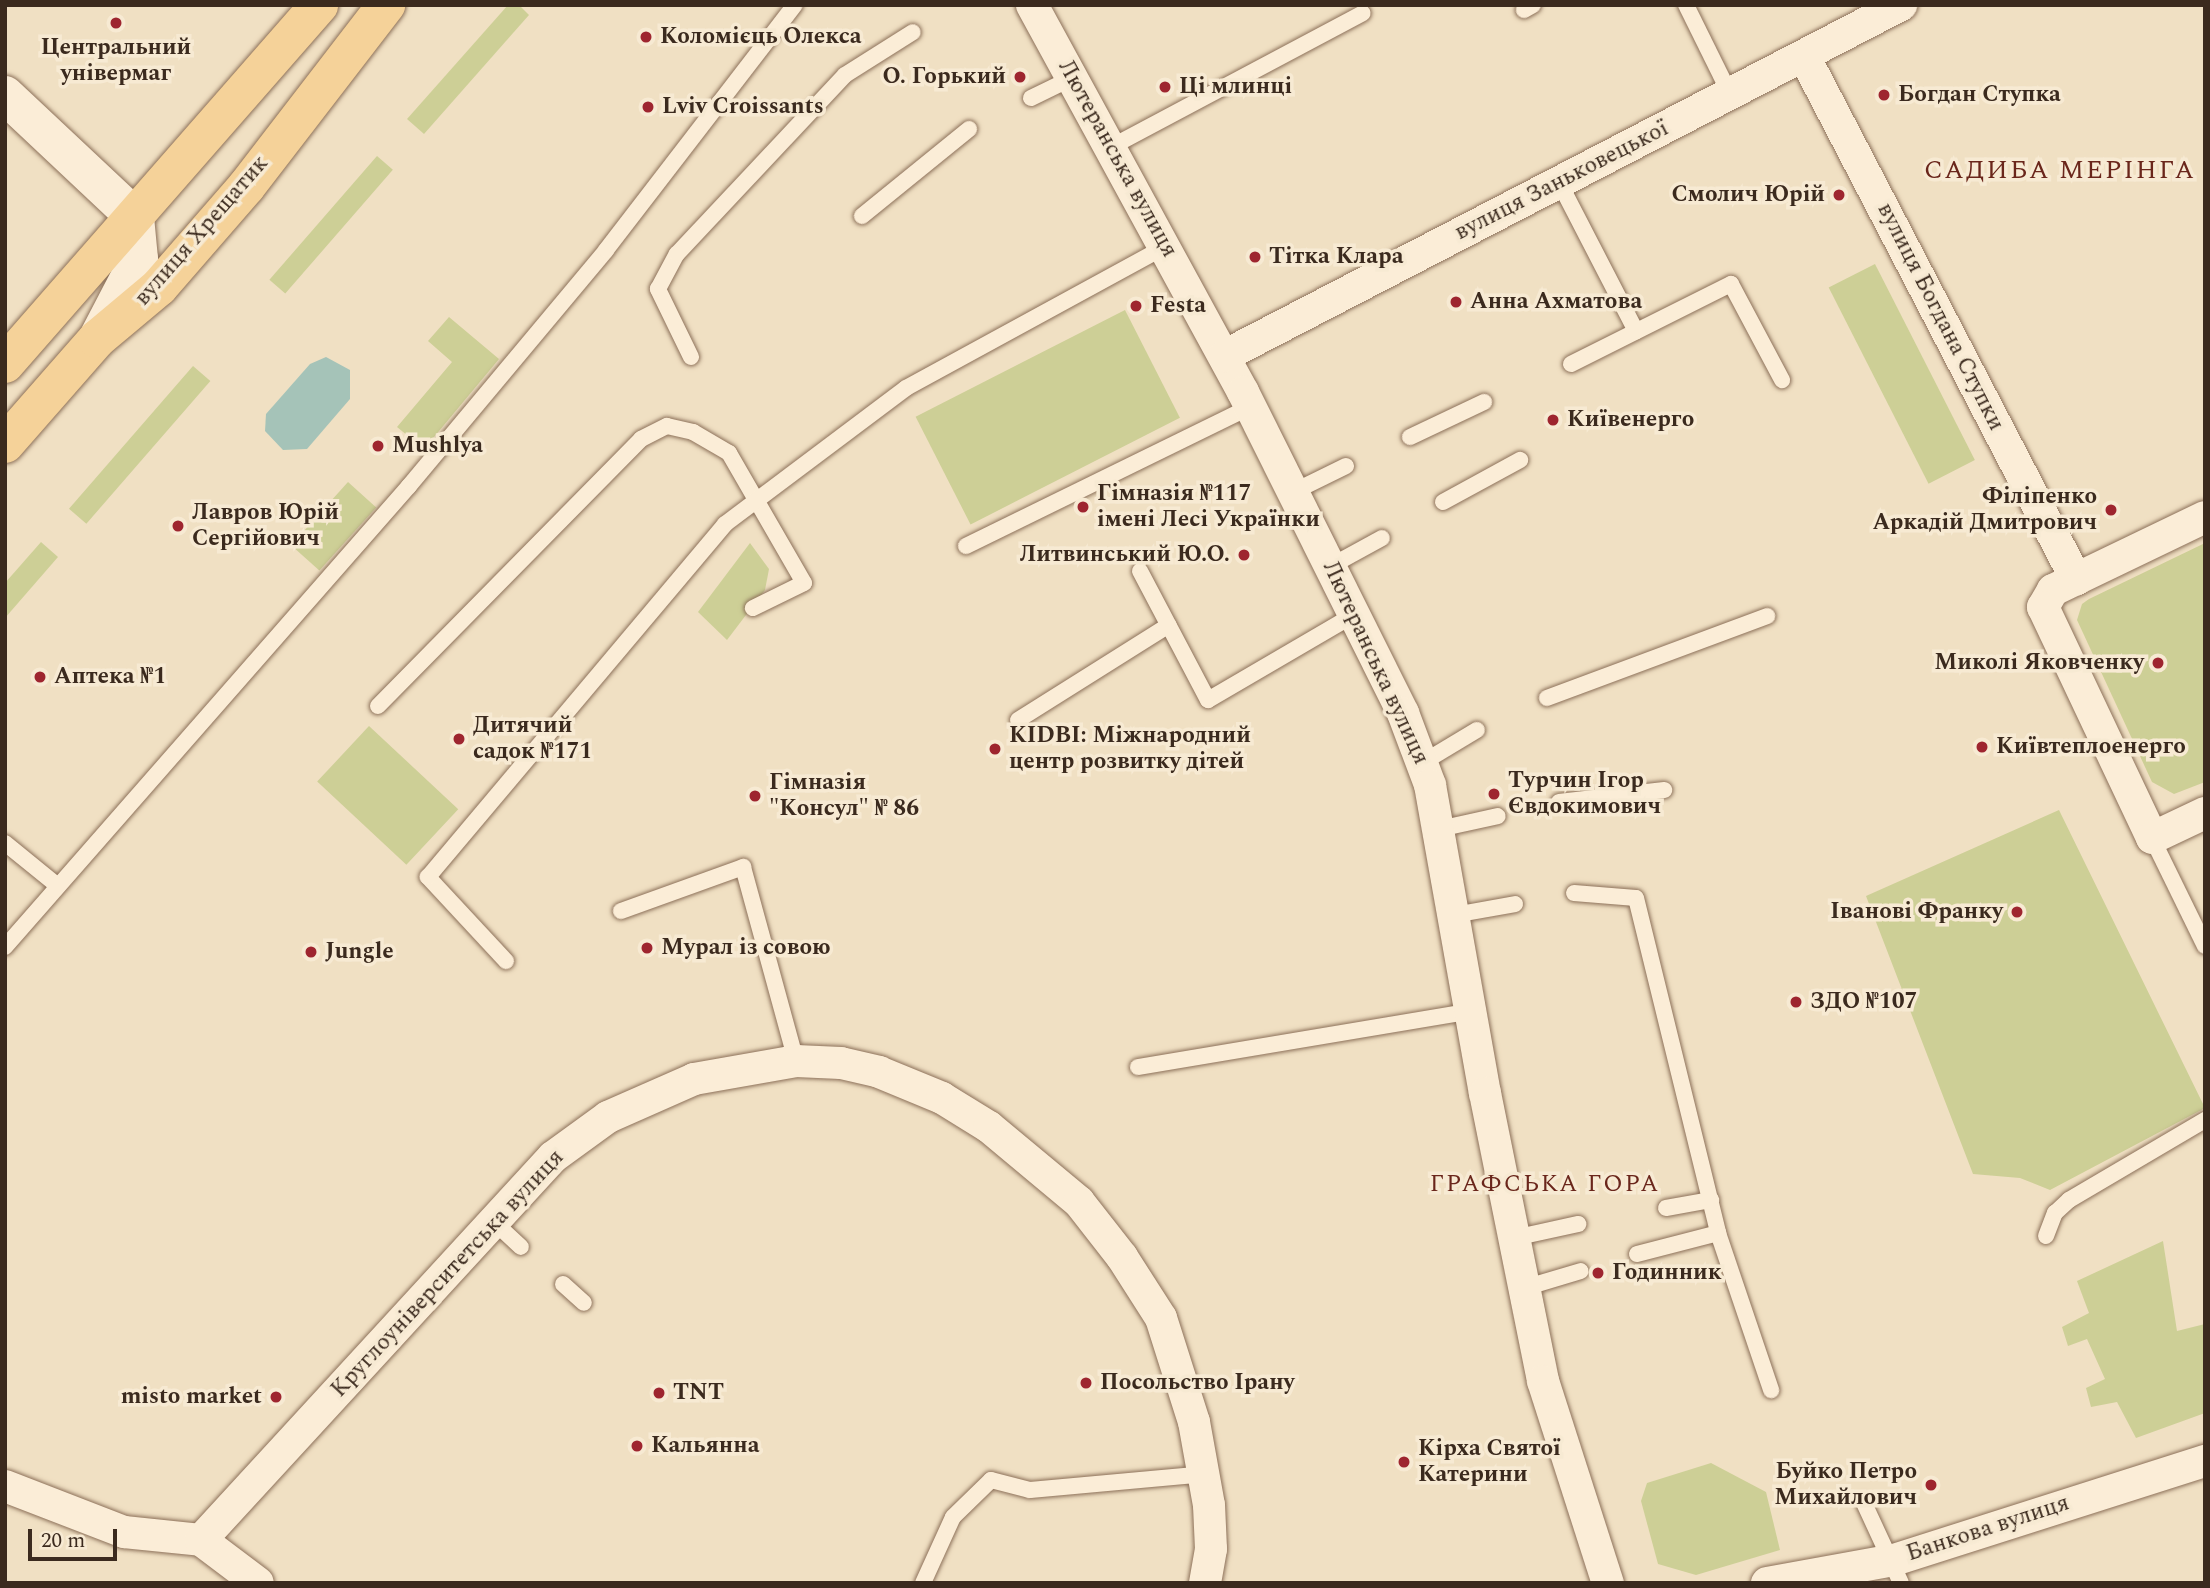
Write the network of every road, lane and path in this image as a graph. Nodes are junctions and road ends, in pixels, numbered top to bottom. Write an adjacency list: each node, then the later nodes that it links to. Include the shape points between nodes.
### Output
1 (319, 5): 18 (main road)
2 (386, 5): 21 (main road, вулиця Хрещатик, via 246,187 159,287)
3 (795, 5): 58 (lane, via 606,250 409,486)
4 (1032, 5): 10 (street, Лютеранська вулиця)
5 (1686, 5): 11 (lane)
6 (1901, 5): 9 (street, вулиця Заньковецької)
7 (1363, 13): 15 (lane)
8 (913, 32): 23 (lane, via 845,75 677,254 658,289)
9 (1804, 56): 11 (street, вулиця Заньковецької); 41 (street, вулиця Богдана Ступки)
10 (1072, 78): 13 (lane); 15 (street, Лютеранська вулиця)
11 (1730, 93): 16 (street, вулиця Заньковецької)
12 (5, 95): 18 (street)
13 (1031, 98)
14 (969, 129): 17 (lane)
15 (1111, 147): 19 (street, Лютеранська вулиця)
16 (1559, 183): 20 (lane); 22 (street, вулиця Заньковецької)
17 (862, 216)
18 (135, 217): 21 (street, via 140,247 137,265); 24 (main road)
19 (1166, 246): 22 (street, Лютеранська вулиця); 34 (lane, via 906,388)
20 (1636, 331): 25 (lane); 26 (lane, via 1731,284)
21 (97, 338): 30 (main road, вулиця Хрещатик)
22 (1224, 356): 28 (street, Лютеранська вулиця)
23 (691, 357)
24 (5, 364)
25 (1571, 364)
26 (1782, 380)
27 (1484, 402): 29 (lane)
28 (1250, 407): 33 (street, Лютеранська вулиця); 38 (lane)
29 (1410, 437)
30 (5, 444)
31 (1520, 460): 35 (lane)
32 (1346, 466): 33 (lane)
33 (1293, 492): 39 (street, Лютеранська вулиця)
34 (759, 498): 42 (lane, via 804,583); 47 (lane, via 729,453 714,443 680,427 652,430); 65 (lane, via 725,524 428,877)
35 (1443, 502)
36 (2205, 517): 41 (street)
37 (1382, 538): 39 (lane)
38 (966, 546)
39 (1331, 566): 43 (street, Лютеранська вулиця)
40 (1140, 570): 45 (lane)
41 (2076, 579): 56 (street, via 2048,595 2045,614)
42 (752, 608)
43 (1355, 614): 45 (lane, via 1208,699); 50 (street, Лютеранська вулиця)
44 (1767, 617): 46 (lane)
45 (1169, 625): 48 (lane)
46 (1546, 698)
47 (378, 706)
48 (1018, 720)
49 (1477, 730): 50 (lane)
50 (1422, 763): 55 (street, Лютеранська вулиця)
51 (1664, 790): 52 (lane)
52 (1559, 802)
53 (2205, 813): 56 (street)
54 (1498, 816): 55 (lane)
55 (1439, 829): 62 (street, Лютеранська вулиця)
56 (2152, 838): 63 (lane)
57 (5, 843): 58 (lane)
58 (58, 887): 64 (lane)
59 (1574, 893): 70 (lane, via 1636,898)
60 (1515, 904): 62 (lane)
61 (621, 911): 67 (lane, via 743,867)
62 (1454, 915): 66 (street, Лютеранська вулиця)
63 (2205, 946)
64 (5, 947)
65 (506, 961)
66 (1471, 1011): 68 (lane); 76 (street, Лютеранська вулиця)
67 (796, 1061): 72 (street, Круглоуніверситетська вулиця, via 694,1079 608,1117 554,1157); 85 (street, Круглоуніверситетська вулиця, via 841,1063 879,1072 942,1098 989,1126 1079,1202 1161,1318)
68 (1138, 1067)
69 (2205, 1120): 75 (lane, via 2069,1200 2055,1213)
70 (1711, 1200): 71 (lane); 74 (lane)
71 (1666, 1208)
72 (493, 1221): 77 (lane); 90 (street, Круглоуніверситетська вулиця)
73 (1578, 1224): 76 (lane)
74 (1718, 1233): 78 (lane); 83 (lane)
75 (2046, 1236)
76 (1514, 1238): 81 (street, Лютеранська вулиця)
77 (522, 1247)
78 (1637, 1254)
79 (1581, 1270): 81 (lane)
80 (563, 1284): 82 (lane)
81 (1524, 1287): 95 (street, Лютеранська вулиця, via 1543,1381)
82 (584, 1303)
83 (1771, 1390)
84 (2205, 1461): 91 (street, Банкова вулиця)
85 (1206, 1474): 93 (lane, via 1030,1490 991,1480 953,1517); 94 (street, Круглоуніверситетська вулиця, via 1212,1549)
86 (5, 1486): 88 (street)
87 (5, 1495): 88 (street)
88 (42, 1502): 90 (street, via 124,1532)
89 (1864, 1503): 91 (lane)
90 (201, 1539): 92 (street)
91 (1898, 1571): 96 (street, Банкова вулиця)
92 (258, 1583)
93 (923, 1583)
94 (1205, 1583)
95 (1608, 1583)
96 (1767, 1583)

